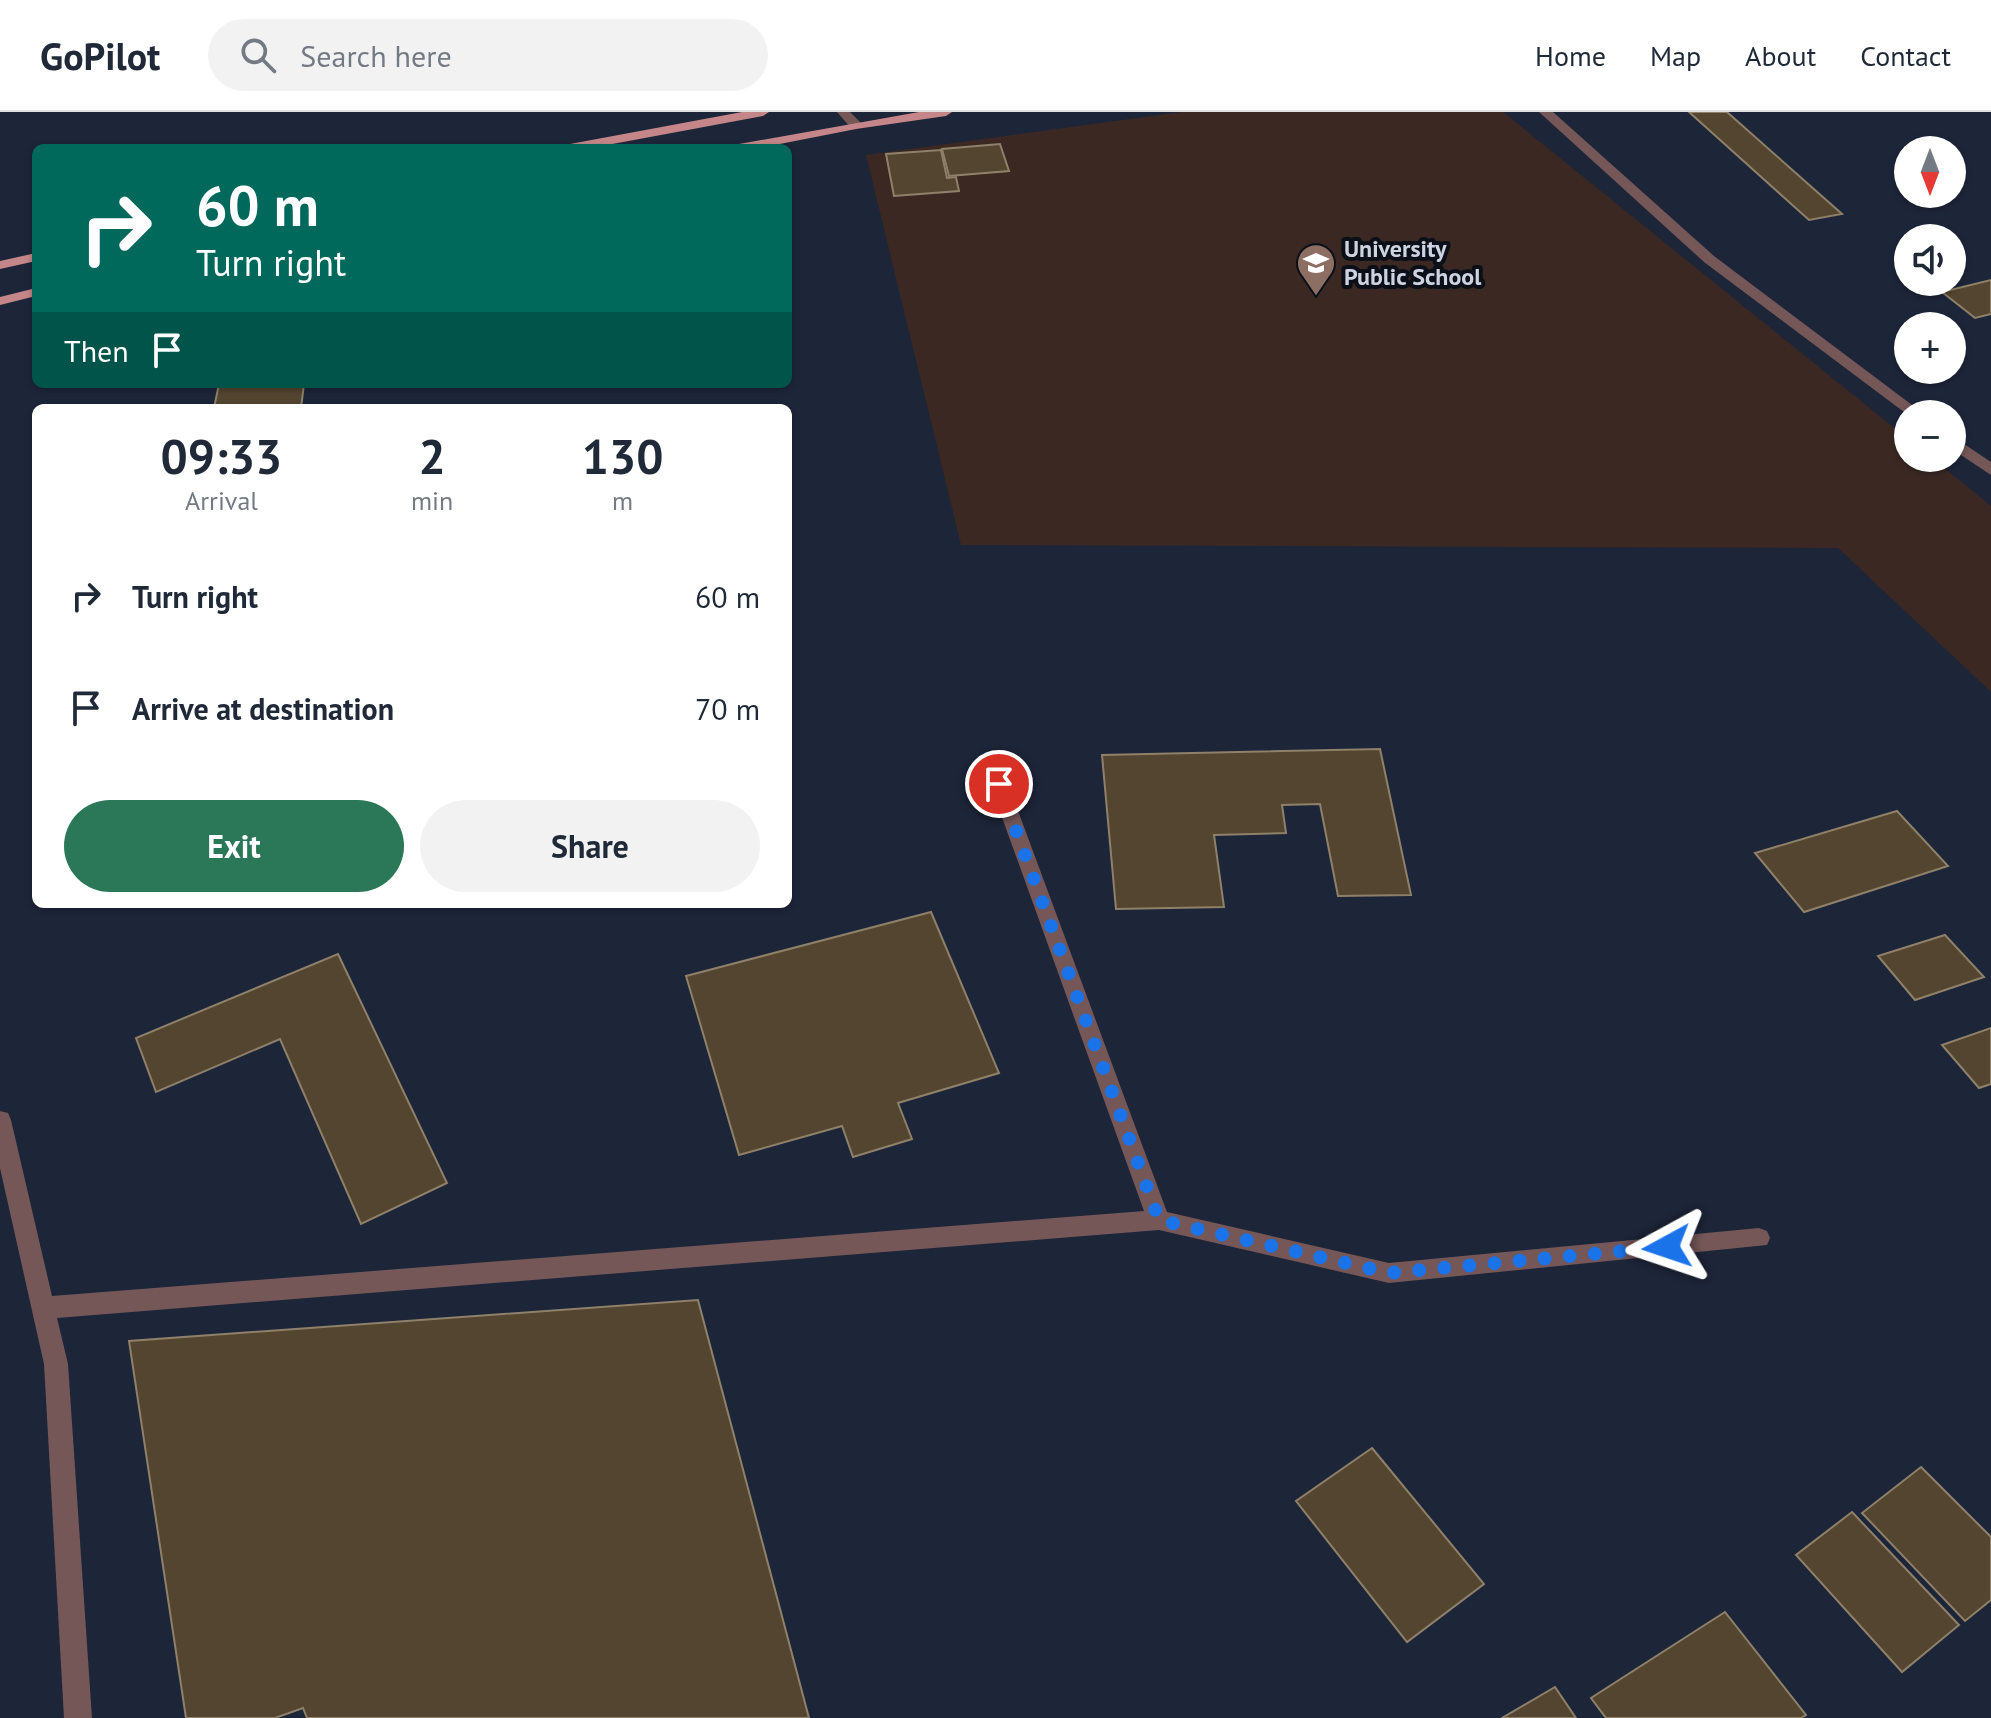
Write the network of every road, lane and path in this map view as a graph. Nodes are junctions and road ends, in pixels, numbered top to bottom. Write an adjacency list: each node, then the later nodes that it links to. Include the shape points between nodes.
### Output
1 (763, 112): 6 (main road)
2 (843, 112): 5 (street)
3 (946, 112): 5 (main road)
4 (1545, 112): 12 (street, via 1709,259)
5 (856, 125): 7 (main road)
6 (591, 144)
7 (759, 144)
8 (32, 258): 9 (main road)
9 (0, 265)
10 (32, 293): 11 (main road)
11 (0, 301)
12 (1897, 400)
13 (1966, 451): 14 (street)
14 (1991, 470)
15 (999, 784): 17 (street)
16 (0, 1120): 19 (street)
17 (1159, 1220): 18 (street, via 1389,1273); 19 (street)
18 (1759, 1238)
19 (42, 1308): 20 (street, via 56,1364)
20 (78, 1718)

